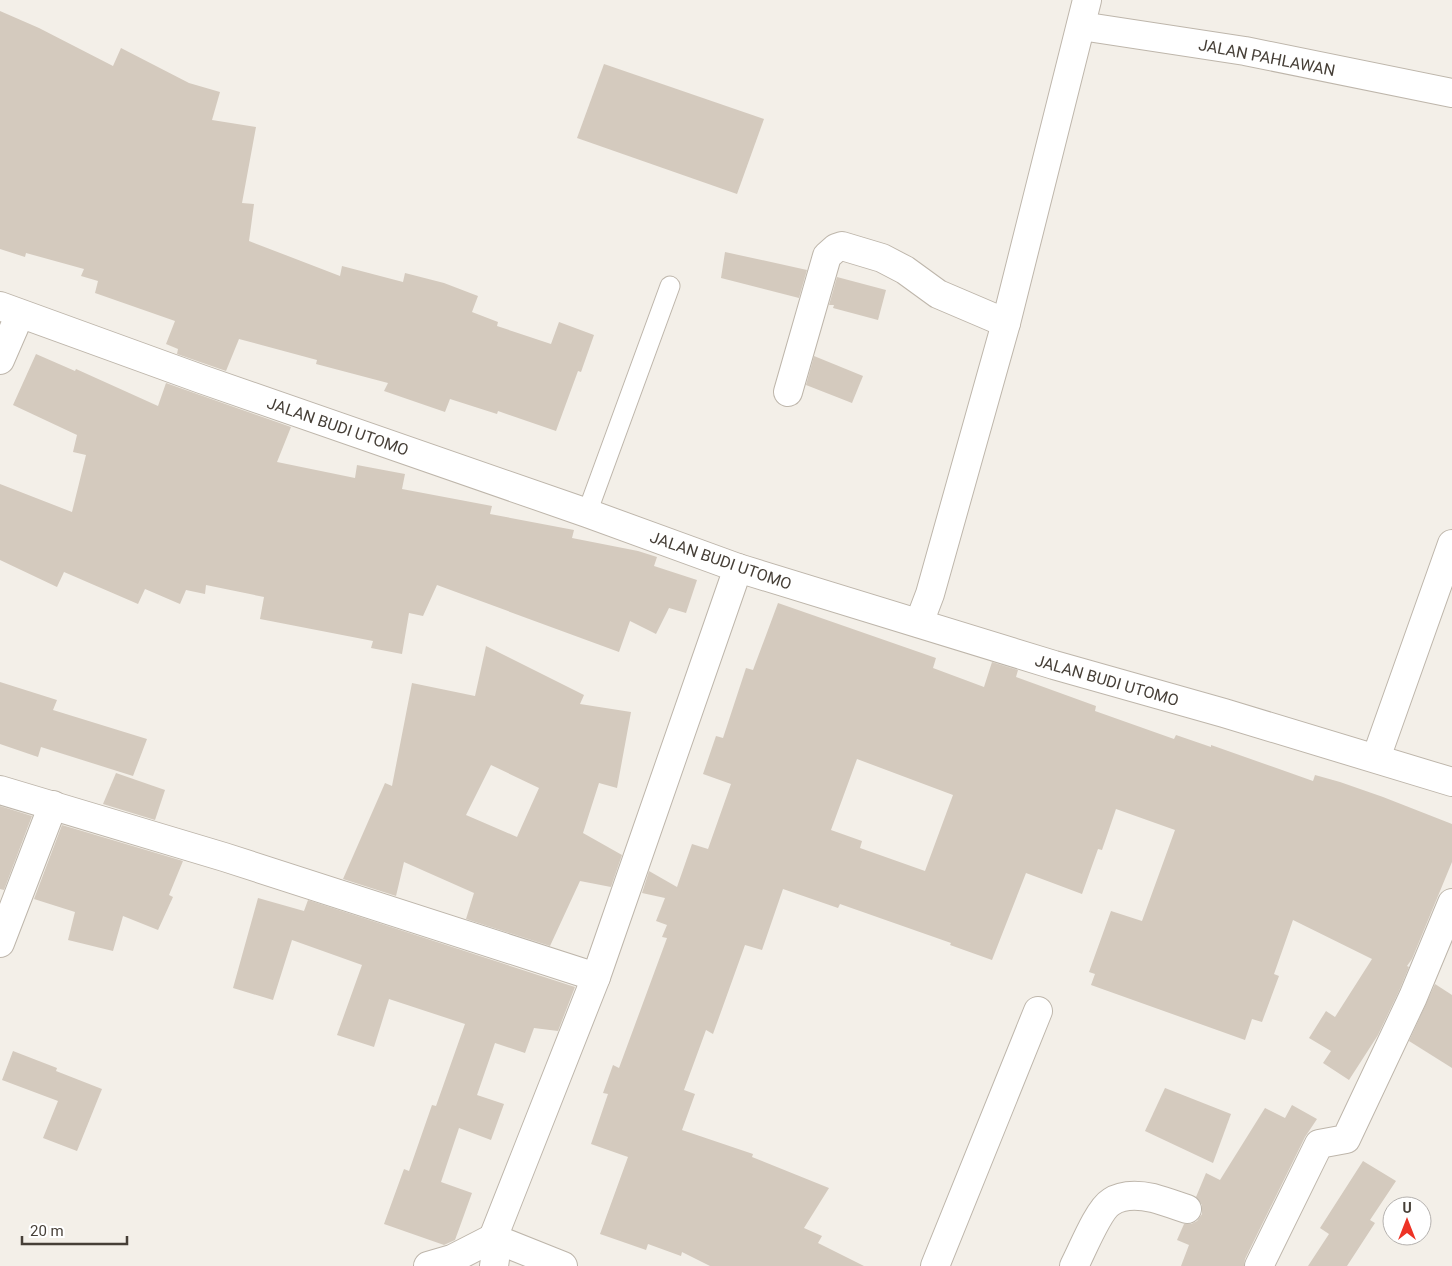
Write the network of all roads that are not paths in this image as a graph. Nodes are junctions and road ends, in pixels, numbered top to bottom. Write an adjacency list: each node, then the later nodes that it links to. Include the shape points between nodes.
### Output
1 (1084, 13): 2 (street, JALAN PAHLAWAN, via 1245,51); 5 (street)
2 (1452, 93)
3 (670, 286): 8 (lane)
4 (10, 310): 6 (street); 8 (street, JALAN BUDI UTOMO)
5 (1006, 323): 7 (street, via 938,294 882,258 842,246 827,256); 11 (street)
6 (0, 360)
7 (788, 392)
8 (588, 512): 10 (street, JALAN BUDI UTOMO)
9 (1452, 544): 12 (street)
10 (738, 568): 11 (street, JALAN BUDI UTOMO); 18 (street)
11 (919, 623): 12 (street, JALAN BUDI UTOMO)
12 (1376, 758): 13 (street, JALAN BUDI UTOMO)
13 (1452, 782)
14 (0, 790): 15 (street)
15 (52, 806): 17 (street); 18 (street, via 224,857)
16 (1452, 903): 27 (street, via 1413,998 1346,1139 1319,1144)
17 (0, 944)
18 (596, 977): 21 (street)
19 (1038, 1011): 25 (street)
20 (1186, 1209): 26 (street, via 1136,1196 1109,1203 1100,1214)
21 (493, 1238): 22 (street, via 452,1259); 23 (street); 24 (street)
22 (428, 1266)
23 (494, 1266)
24 (563, 1266)
25 (935, 1266)
26 (1074, 1266)
27 (1259, 1266)

